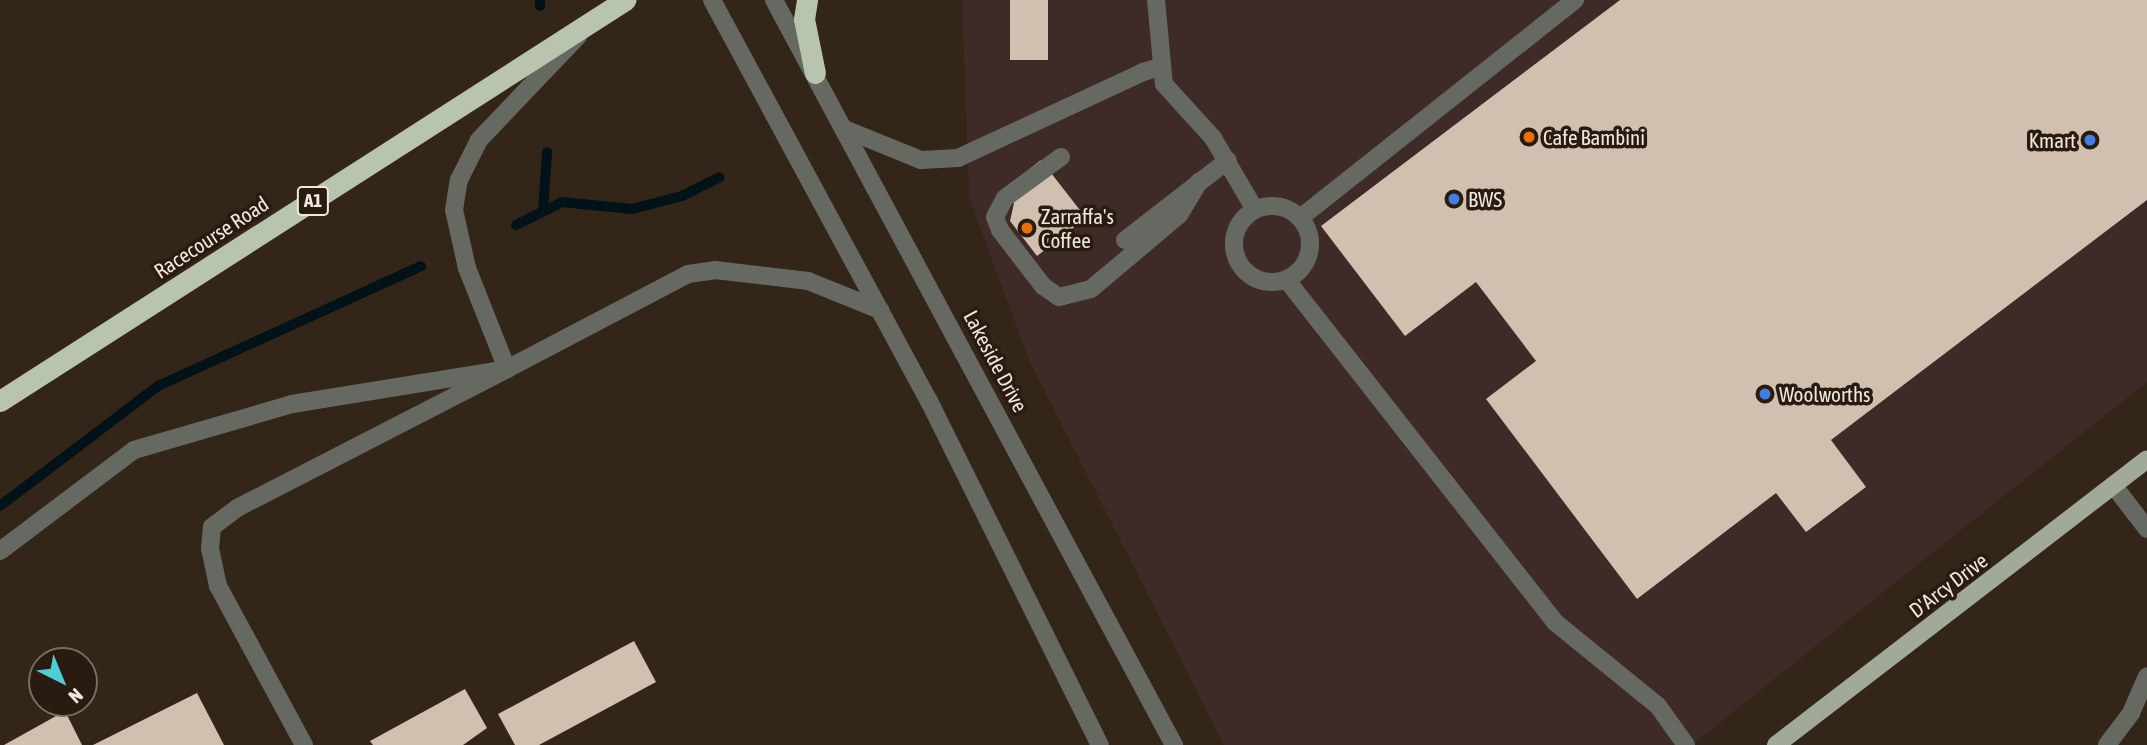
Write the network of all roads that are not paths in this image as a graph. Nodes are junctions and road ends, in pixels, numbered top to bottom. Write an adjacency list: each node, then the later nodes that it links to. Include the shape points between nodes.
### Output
1 (625, 0): 7 (highway, Racecourse Road / A1)
2 (712, 0): 18 (street)
3 (774, 0): 9 (street, Lakeside Drive)
4 (807, 0): 9 (highway, via 804,19)
5 (1156, 0): 8 (street)
6 (1575, 0): 15 (street)
7 (588, 26): 19 (street, via 479,140 458,180 454,210 467,268); 20 (highway, Racecourse Road / A1)
8 (1161, 68): 10 (street, via 1143,72 957,159 921,160); 12 (street, via 1164,84)
9 (816, 73): 10 (street, Lakeside Drive)
10 (847, 131): 28 (street, Lakeside Drive)
11 (1061, 157): 13 (street, via 1005,198 995,217 1043,286 1059,297 1081,294 1101,281 1179,215)
12 (1228, 160): 13 (street); 14 (street)
13 (1199, 182): 16 (street)
14 (1255, 209): 15 (street, via 1279,206); 17 (street, via 1237,228 1234,240 1240,265 1261,280)
15 (1300, 218): 17 (street, via 1307,228 1309,252 1297,272)
16 (1125, 240)
17 (1286, 279): 29 (street, via 1556,623 1658,706)
18 (880, 310): 19 (street, via 808,281 715,271 688,274); 27 (street)
19 (507, 369): 24 (street, via 292,404 134,450); 26 (street, via 237,508 212,527 210,548 218,586)
20 (0, 401)
21 (2147, 459): 22 (main road, D'Arcy Drive)
22 (2114, 486): 23 (street); 30 (main road, D'Arcy Drive)
23 (2147, 529)
24 (0, 551)
25 (2147, 676): 31 (street, via 2131,713)
26 (304, 745)
27 (1100, 745)
28 (1174, 745)
29 (1686, 745)
30 (1776, 745)
31 (2107, 745)

